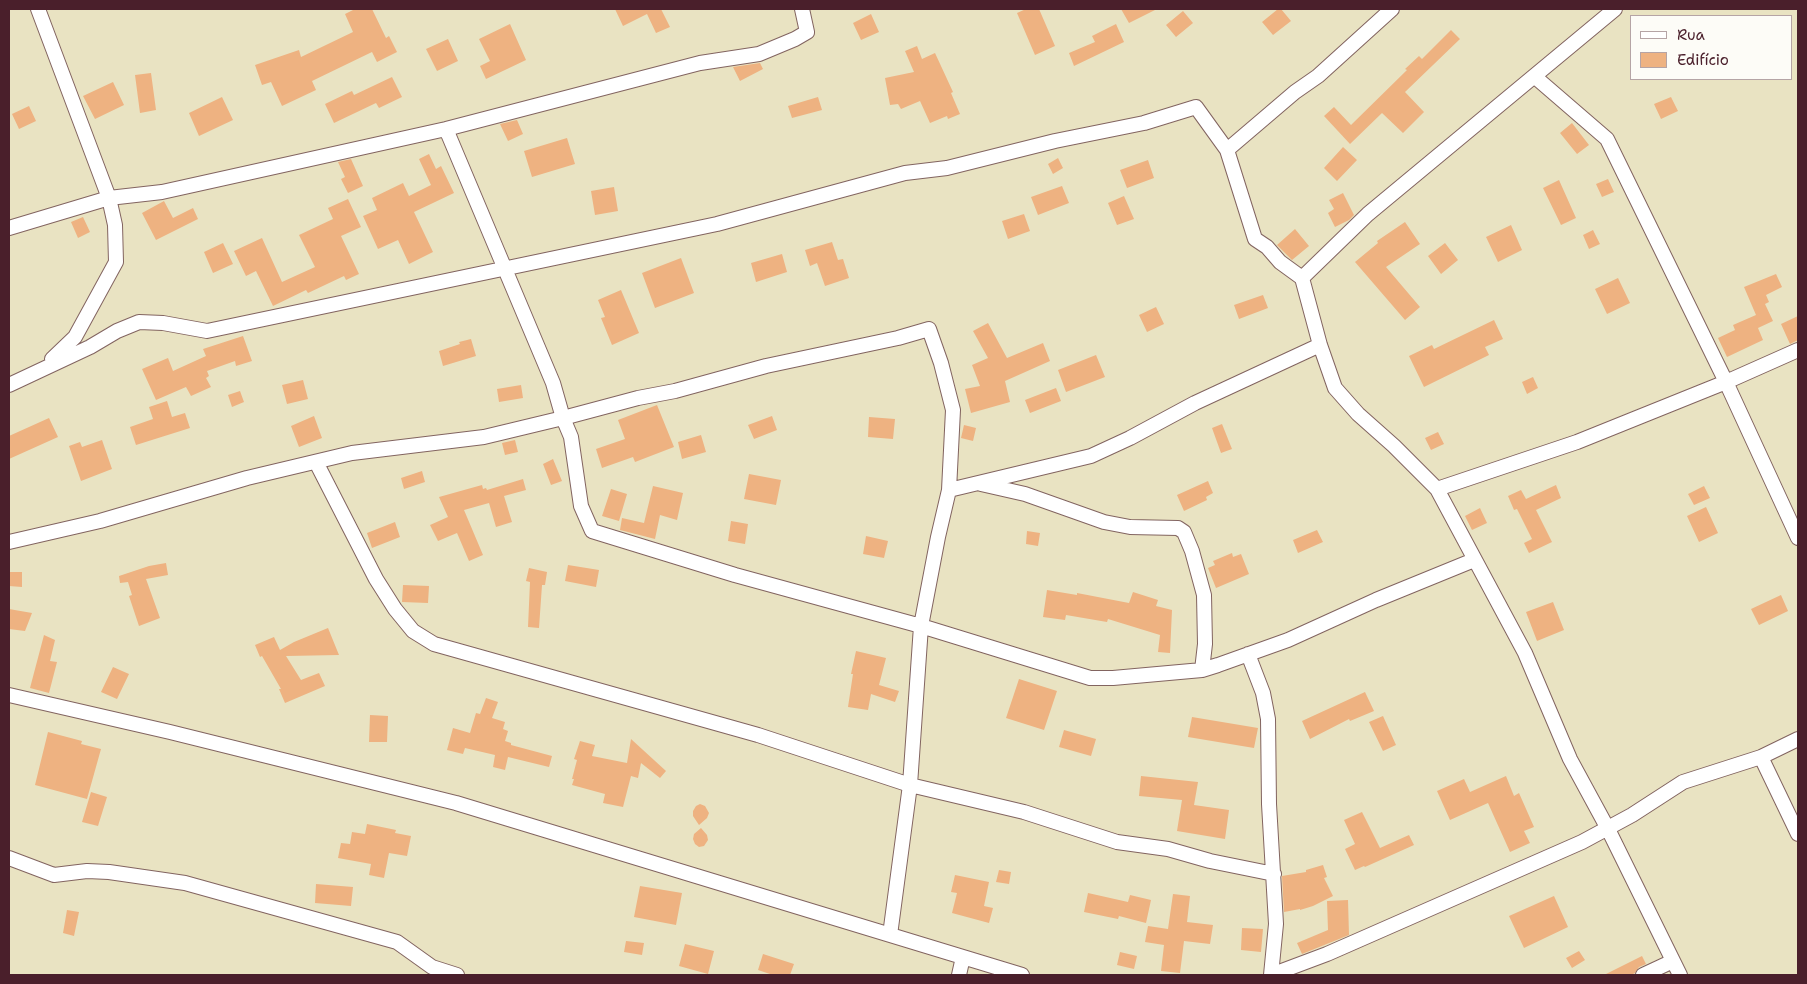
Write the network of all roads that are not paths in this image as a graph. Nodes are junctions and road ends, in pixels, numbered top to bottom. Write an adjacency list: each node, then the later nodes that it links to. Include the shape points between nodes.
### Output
1 (38, 9): 8 (street)
2 (802, 9): 6 (street, via 807,32 759,54 700,63)
3 (1392, 9): 7 (street, via 1318,76)
4 (1615, 9): 5 (street)
5 (1534, 76): 11 (street, via 1368,214); 15 (street, via 1607,139)
6 (446, 129): 8 (street, via 162,192); 10 (street)
7 (1227, 150): 10 (street, via 1196,107 1144,123 947,168 905,173 717,224); 11 (street, via 1255,239)
8 (109, 198): 9 (street); 14 (street, via 115,225 116,262 75,337)
9 (9, 228)
10 (504, 267): 14 (street, via 207,331 139,322); 17 (street, via 553,383)
11 (1302, 278): 12 (street)
12 (1320, 345): 19 (street, via 1091,456); 20 (street, via 1335,388)
13 (1798, 350): 15 (street)
14 (44, 367): 16 (street)
15 (1726, 382): 20 (street, via 1577,442); 22 (street)
16 (9, 385)
17 (564, 418): 18 (street, via 484,436 352,453); 21 (street, via 766,366 929,329 953,410); 25 (street, via 571,436 581,506 592,531 735,575)
18 (316, 462): 23 (street, via 247,478 100,521); 31 (street, via 395,610 413,631 434,644 758,735)
19 (976, 482): 21 (street); 27 (street, via 1026,494 1104,522 1130,527 1178,528 1184,532 1204,595)
20 (1437, 489): 24 (street)
21 (949, 490): 25 (street)
22 (1798, 538)
23 (9, 542)
24 (1474, 560): 26 (street); 32 (street, via 1524,653 1570,759)
25 (921, 626): 27 (street, via 1090,678); 31 (street)
26 (1248, 654): 27 (street); 35 (street, via 1263,694 1268,719)
27 (1202, 670)
28 (9, 695): 36 (street, via 456,803)
29 (1798, 739): 30 (street)
30 (1761, 757): 32 (street, via 1683,782); 33 (street)
31 (910, 785): 35 (street, via 1024,812 1117,842 1168,849); 36 (street)
32 (1608, 829): 38 (street); 42 (street, via 1326,954)
33 (1798, 834)
34 (9, 858): 39 (street, via 54,874 109,872 185,883 397,942 432,967)
35 (1274, 874): 42 (street, via 1276,924)
36 (890, 936): 37 (street)
37 (963, 958): 40 (street); 41 (street)
38 (1674, 961): 43 (street); 44 (street)
39 (457, 975)
40 (959, 975)
41 (1022, 975)
42 (1271, 975)
43 (1643, 975)
44 (1680, 975)

